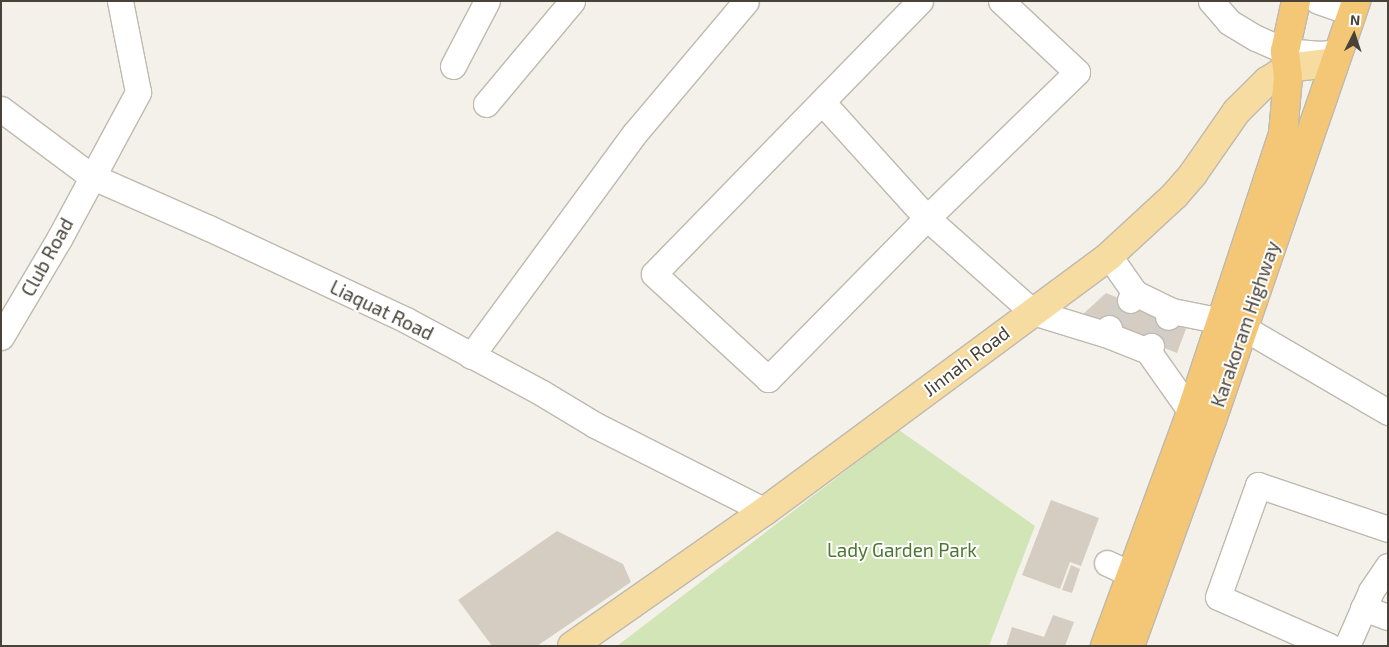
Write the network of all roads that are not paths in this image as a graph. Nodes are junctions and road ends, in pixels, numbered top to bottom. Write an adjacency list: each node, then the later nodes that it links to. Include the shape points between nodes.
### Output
1 (120, 1): 17 (street, Club Road, via 138,92)
2 (488, 1): 13 (street)
3 (572, 1): 15 (street)
4 (746, 1): 23 (street, via 635,133)
5 (920, 1): 14 (street)
6 (1001, 1): 18 (street, via 1077,72)
7 (1211, 1): 12 (street, via 1230,22)
8 (1296, 1): 12 (highway, Karakoram Highway)
9 (1318, 1): 10 (street)
10 (1354, 7): 11 (highway, Karakoram Highway)
11 (1337, 57): 12 (main road, Jinnah Road); 21 (highway, Karakoram Highway)
12 (1287, 60): 19 (main road, Jinnah Road, via 1251,95 1175,195); 21 (highway, Karakoram Highway, via 1283,134)
13 (452, 66)
14 (822, 103): 18 (street); 18 (street, via 654,274 768,379)
15 (486, 104)
16 (1, 109): 17 (street, Liaquat Road)
17 (91, 176): 22 (street, Club Road); 23 (street, Liaquat Road, via 406,320)
18 (927, 218): 20 (street)
19 (1109, 256): 20 (main road, Jinnah Road); 21 (street, via 1133,297 1170,314)
20 (1033, 312): 24 (street, via 1107,331 1150,349); 26 (main road, Jinnah Road)
21 (1233, 325): 24 (highway, Karakoram Highway); 25 (street); 33 (highway, Karakoram Highway)
22 (1, 337)
23 (471, 356): 26 (street, Liaquat Road, via 595,425)
24 (1191, 412): 30 (highway, Karakoram Highway)
25 (1388, 412)
26 (765, 511): 34 (main road, Jinnah Road)
27 (1388, 529): 35 (street, via 1258,485 1218,597)
28 (1107, 563): 30 (street)
29 (1388, 566): 31 (street)
30 (1131, 574): 33 (highway, Karakoram Highway)
31 (1363, 608): 32 (street); 36 (street)
32 (1388, 617)
33 (1109, 643)
34 (572, 646)
35 (1329, 646)
36 (1347, 646)

